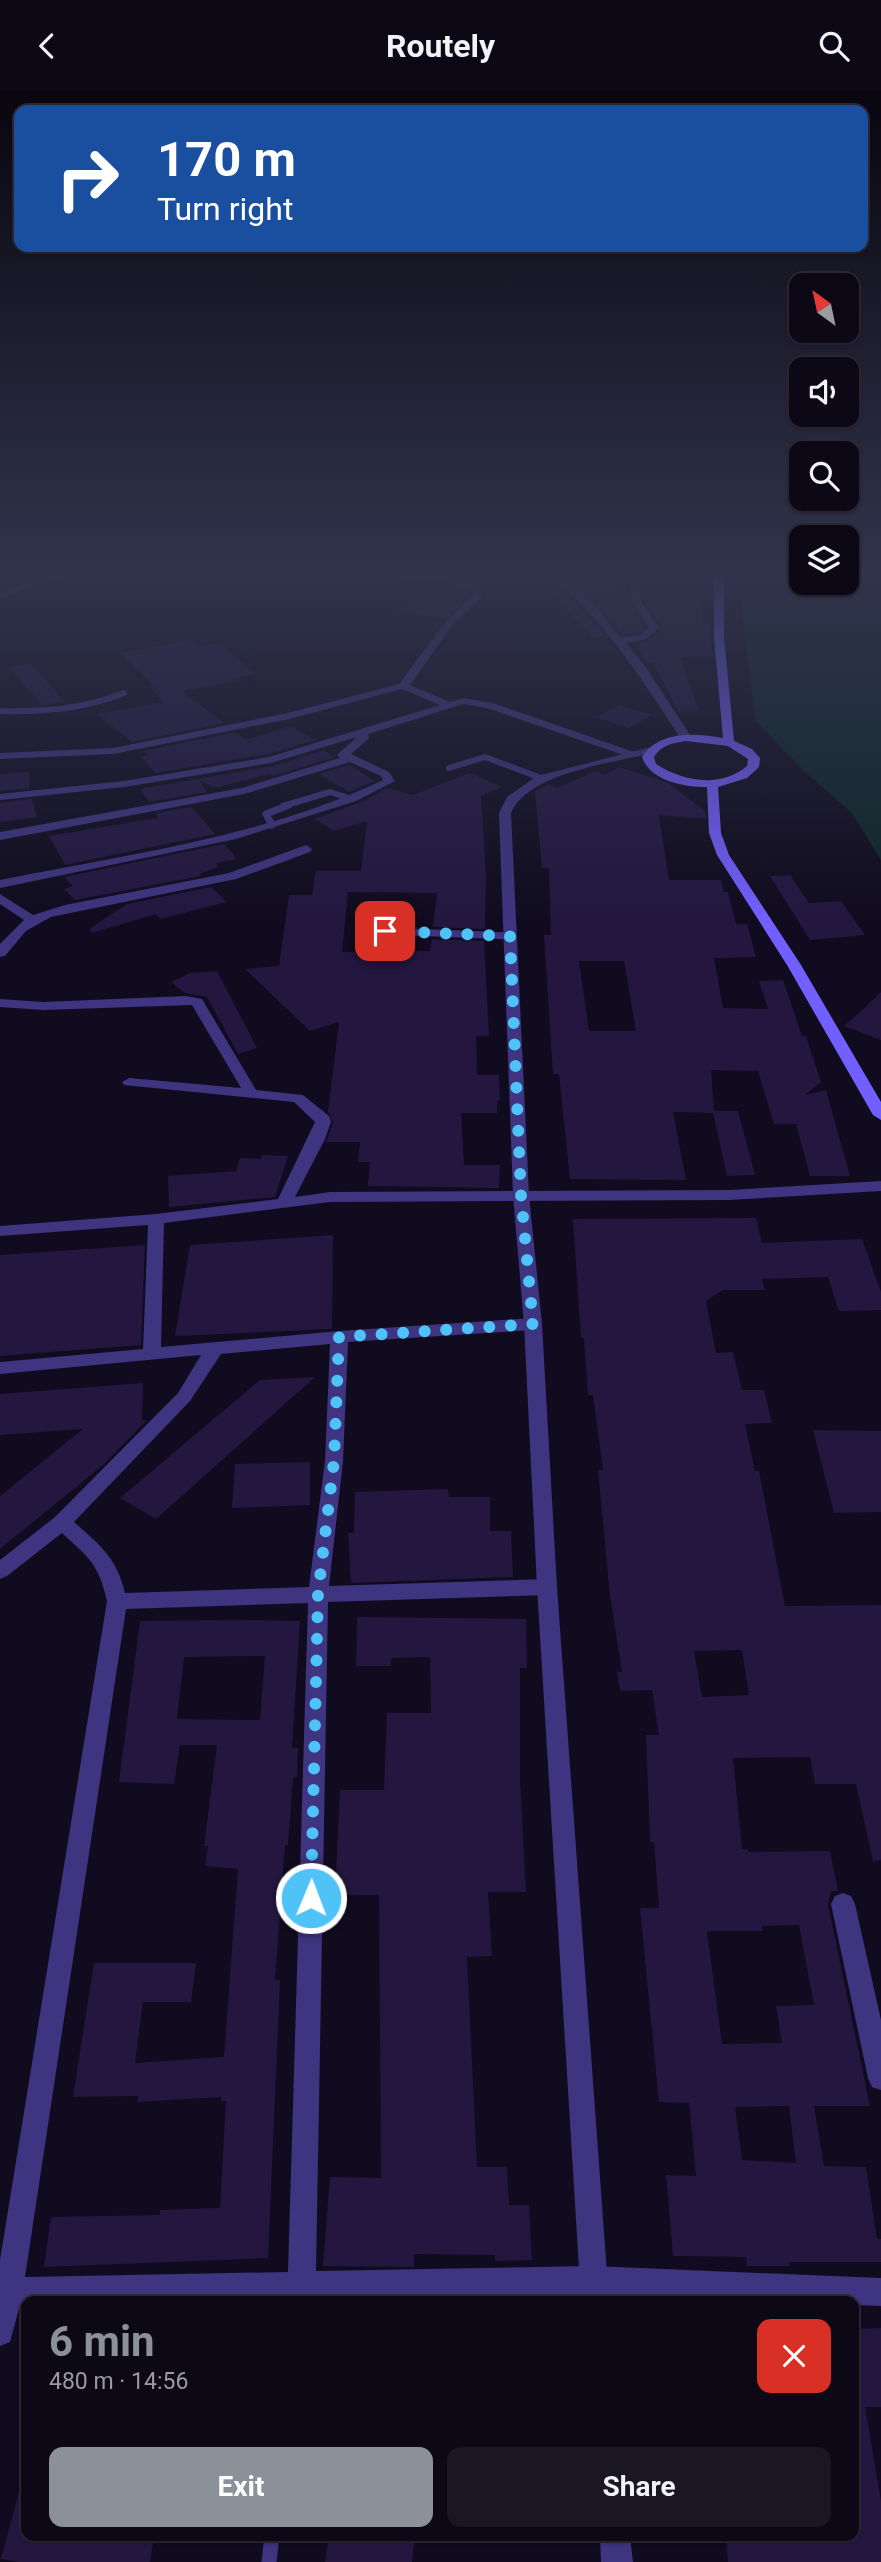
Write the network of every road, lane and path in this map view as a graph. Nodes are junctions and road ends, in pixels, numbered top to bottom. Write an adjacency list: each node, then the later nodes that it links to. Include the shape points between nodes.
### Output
1 (387, 690): 12 (street, via 173,741 113,751)
2 (414, 690): 6 (street)
3 (655, 690): 9 (street)
4 (724, 690): 10 (main road)
5 (124, 693): 7 (lane, via 57,712)
6 (447, 704): 8 (street); 11 (street, via 489,705)
7 (0, 711)
8 (373, 730): 13 (street, via 345,751 343,755); 17 (street, via 211,772)
9 (686, 738): 10 (main road); 11 (main road)
10 (729, 743): 16 (main road, via 754,758 753,767 736,779)
11 (642, 753): 15 (street); 16 (main road, via 664,775)
12 (0, 756)
13 (349, 759): 18 (street, via 244,791); 20 (street, via 385,774 389,781 352,799 232,836)
14 (449, 768): 15 (lane, via 485,757)
15 (541, 778): 24 (street, via 511,799 505,813)
16 (712, 782): 29 (main road, via 715,832 723,855 794,965)
17 (0, 797)
18 (0, 836)
19 (306, 849): 22 (street, via 247,873)
20 (0, 884)
21 (0, 898): 22 (street)
22 (32, 920): 25 (street)
23 (360, 930): 24 (lane)
24 (510, 936): 31 (street)
25 (0, 953)
26 (0, 1003): 28 (street, via 197,1002)
27 (129, 1082): 28 (street)
28 (251, 1093): 32 (street, via 298,1098 323,1122)
29 (881, 1115)
30 (881, 1186): 31 (street, via 729,1195)
31 (521, 1195): 32 (street); 35 (street)
32 (284, 1203): 33 (street)
33 (156, 1219): 34 (street); 38 (street)
34 (0, 1231)
35 (533, 1324): 36 (street); 42 (street)
36 (339, 1337): 37 (street); 43 (street, via 334,1461)
37 (214, 1350): 38 (street); 40 (street, via 184,1397)
38 (152, 1356): 39 (street)
39 (0, 1368)
40 (62, 1521): 41 (street); 44 (street, via 110,1572)
41 (0, 1571)
42 (547, 1587): 43 (street); 48 (street)
43 (318, 1594): 44 (street); 50 (street)
44 (117, 1601): 47 (street)
45 (843, 1904): 46 (street)
46 (881, 2078)
47 (9, 2291): 50 (street); 51 (street)
48 (594, 2291): 49 (street); 50 (street)
49 (881, 2292)
50 (301, 2293)
51 (0, 2332)
52 (271, 2541): 54 (lane)
53 (615, 2541): 55 (street)
54 (269, 2562)
55 (617, 2562)

